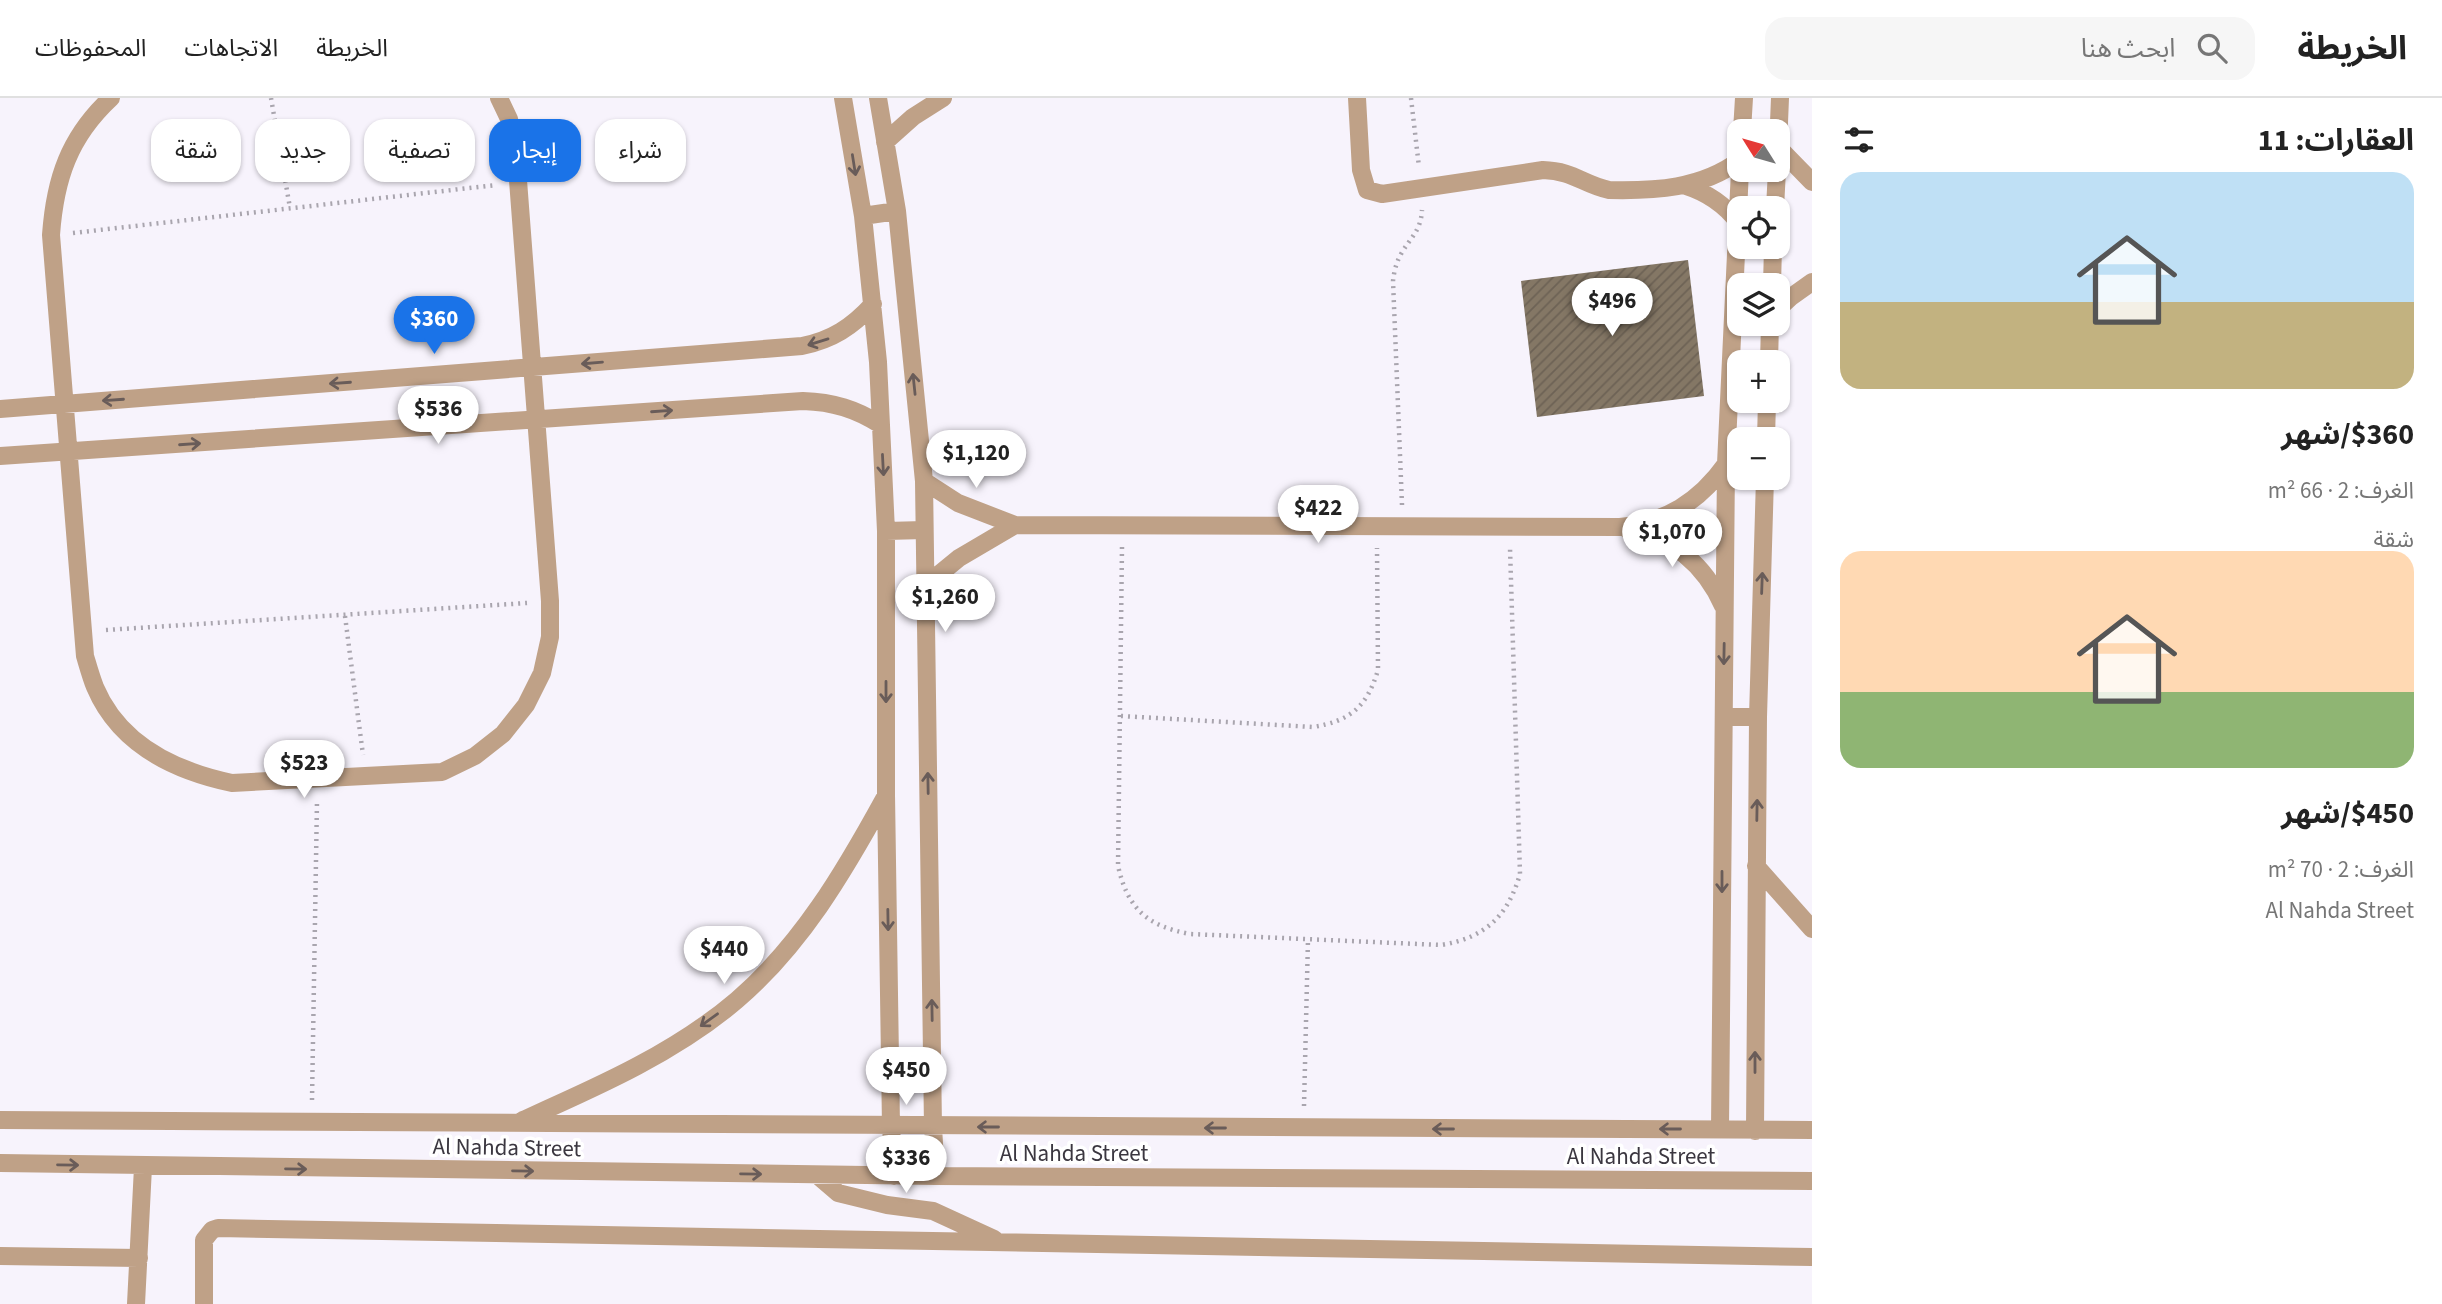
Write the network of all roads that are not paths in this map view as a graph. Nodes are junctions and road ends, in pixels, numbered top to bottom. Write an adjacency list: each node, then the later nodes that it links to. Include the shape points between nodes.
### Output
1 (111, 98): 24 (street, via 76,139 54,202 51,235)
2 (499, 98): 23 (street, via 509,118 516,154)
3 (843, 98): 18 (street, one-way to 18)
4 (878, 98): 11 (street)
5 (943, 98): 11 (street, via 912,117)
6 (1357, 98): 15 (street, via 1361,170 1367,190 1382,194 1543,170 1575,175 1609,190)
7 (1744, 98): 9 (street)
8 (1780, 98): 10 (street)
9 (1743, 119)
10 (1779, 119)
11 (885, 142): 17 (street)
12 (1790, 159): 14 (street)
13 (1727, 168): 15 (street)
14 (1812, 182)
15 (1686, 186): 16 (street)
16 (1727, 210)
17 (897, 211): 18 (street); 31 (street, one-way to 17)
18 (863, 216): 22 (street)
19 (1736, 259): 30 (street)
20 (1812, 282): 21 (street)
21 (1790, 297)
22 (873, 304): 23 (street, one-way to 23, via 849,328 802,346); 27 (street)
23 (533, 368): 24 (street, one-way to 24); 26 (street)
24 (64, 404): 25 (street); 28 (street)
25 (0, 408)
26 (537, 420): 27 (street, one-way to 27, via 803,401 844,406); 28 (street, one-way to 26); 28 (street, via 550,602 550,637 542,673 526,705 503,734 475,756 442,772 232,783 166,763 138,743 114,718 96,688 85,656)
27 (881, 425): 36 (street, one-way to 36)
28 (68, 452): 29 (street)
29 (0, 456)
30 (1726, 464): 34 (street, via 1689,504 1656,520); 38 (street)
31 (924, 481): 33 (street, via 958,503); 35 (street)
32 (1765, 490): 40 (street, one-way to 32)
33 (1015, 525): 34 (street); 37 (street, via 959,558)
34 (1620, 527): 38 (street, via 1659,538 1692,560 1717,591)
35 (924, 530): 36 (street); 37 (street)
36 (886, 531): 41 (street, one-way to 41)
37 (926, 585): 49 (street, one-way to 37)
38 (1725, 610): 39 (street, one-way to 39)
39 (1724, 717): 40 (street); 50 (street, one-way to 50)
40 (1758, 717): 42 (street, one-way to 40)
41 (886, 796): 47 (street, one-way to 47, via 821,906 782,956 737,1000 632,1069); 48 (street, one-way to 48)
42 (1756, 866): 43 (street); 52 (street, one-way to 42)
43 (1812, 929)
44 (0, 1106): 45 (street)
45 (28, 1119): 46 (street, Al Nahda Street); 47 (street, Al Nahda Street)
46 (0, 1120)
47 (516, 1124): 48 (street, Al Nahda Street)
48 (891, 1126): 49 (street, Al Nahda Street); 56 (street)
49 (933, 1127): 50 (street, Al Nahda Street, one-way to 49); 57 (street)
50 (1720, 1129): 52 (street, Al Nahda Street)
51 (1812, 1130): 52 (street, Al Nahda Street)
52 (1755, 1131)
53 (0, 1163): 54 (street, Al Nahda Street, one-way to 54)
54 (143, 1167): 55 (street, Al Nahda Street, one-way to 55); 62 (street)
55 (817, 1175): 56 (street, Al Nahda Street); 59 (street, via 838,1193 933,1211)
56 (894, 1176): 57 (street, Al Nahda Street)
57 (936, 1176): 58 (street, Al Nahda Street)
58 (1812, 1181)
59 (1001, 1242): 61 (street); 64 (street, via 218,1228 204,1240)
60 (0, 1256): 62 (street)
61 (1812, 1257)
62 (139, 1258): 63 (street)
63 (136, 1304)
64 (204, 1304)

